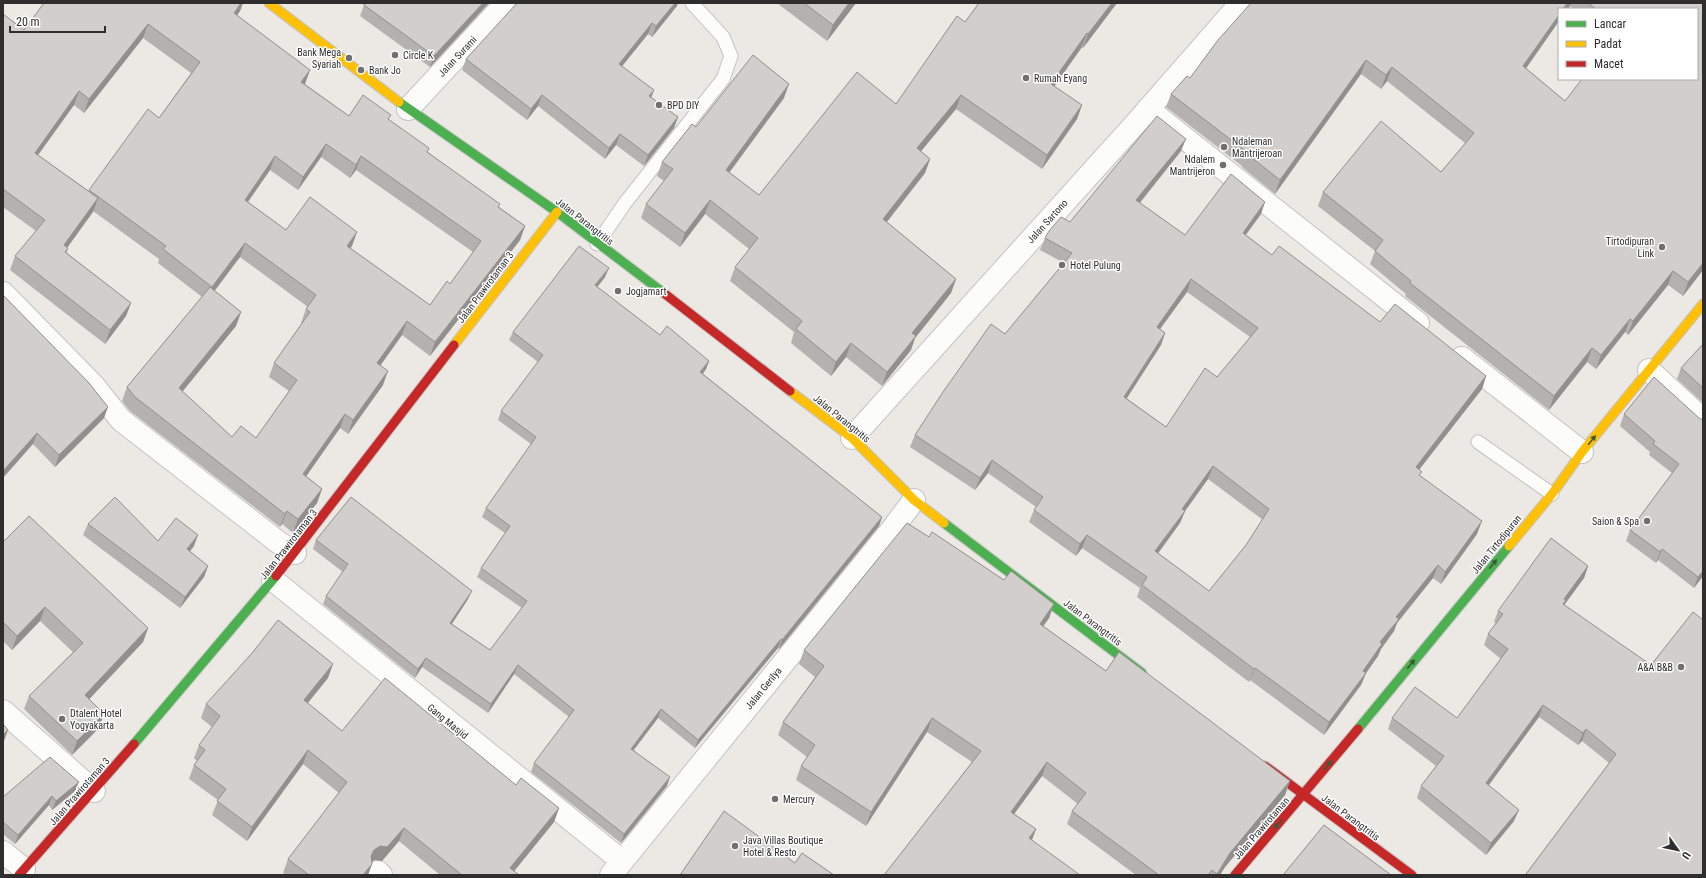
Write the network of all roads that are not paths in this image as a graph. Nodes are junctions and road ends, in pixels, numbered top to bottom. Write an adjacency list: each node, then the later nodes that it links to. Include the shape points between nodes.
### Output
1 (269, 3): 5 (street, Jalan Parangtritis)
2 (506, 3): 5 (street, Jalan Surami)
3 (692, 3): 8 (lane, via 723,37 731,56 723,79 625,203)
4 (1241, 3): 6 (street, Jalan Sartono)
5 (408, 109): 7 (street, Jalan Parangtritis)
6 (1148, 109): 13 (street, Jalan Sartono); 15 (street)
7 (557, 212): 8 (street, Jalan Parangtritis); 18 (street, Jalan Prawirotaman 3)
8 (597, 244): 13 (street, Jalan Parangtritis)
9 (3, 293): 18 (street, via 94,386 121,420)
10 (1703, 304): 11 (street, Jalan Tirtodipuran)
11 (1649, 370): 12 (street); 15 (street, Jalan Tirtodipuran, one-way to 11)
12 (1703, 420)
13 (852, 438): 17 (street, Jalan Parangtritis)
14 (1478, 442): 16 (lane)
15 (1582, 452): 16 (street, Jalan Tirtodipuran)
16 (1552, 494): 24 (street, Jalan Tirtodipuran, one-way to 16)
17 (914, 500): 20 (street, Jalan Parangtritis); 26 (street, Jalan Gerilya)
18 (295, 553): 19 (street, Jalan Prawirotaman 3)
19 (274, 580): 23 (street, Jalan Prawirotaman 3); 26 (street, Gang Masjid)
20 (1153, 681)
21 (3, 711): 23 (street)
22 (1259, 762): 24 (street, Jalan Parangtritis)
23 (94, 791): 27 (street, Jalan Prawirotaman 3)
24 (1303, 795): 28 (street, Jalan Prawirotaman, one-way to 28); 29 (street, Jalan Parangtritis)
25 (3, 852): 27 (street)
26 (616, 868)
27 (22, 872)
28 (1235, 875)
29 (1412, 875)

